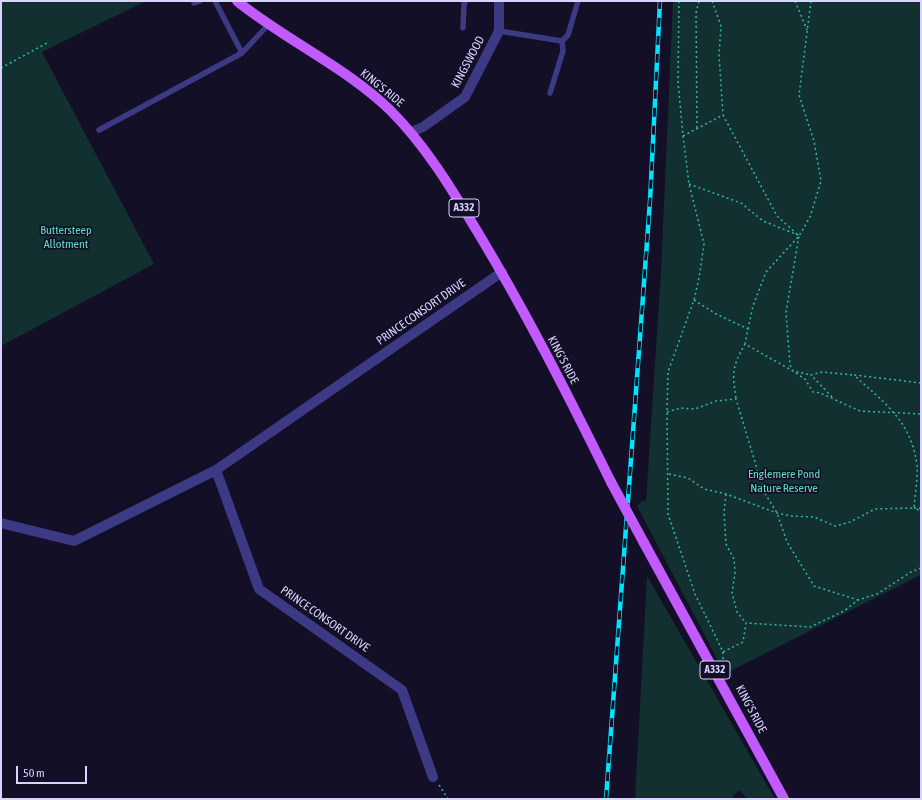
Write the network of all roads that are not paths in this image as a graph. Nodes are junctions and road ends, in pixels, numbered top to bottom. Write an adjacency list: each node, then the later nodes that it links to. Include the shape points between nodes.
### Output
1 (215, 1): 10 (lane)
2 (237, 1): 6 (main road, KING'S RIDE / A332)
3 (465, 1): 7 (lane)
4 (499, 1): 8 (street, KINGSWOOD)
5 (578, 1): 9 (lane, via 568,35)
6 (269, 24): 10 (lane); 13 (main road, KING'S RIDE / A332, via 376,98)
7 (463, 28)
8 (499, 30): 9 (lane); 13 (street, KINGSWOOD, via 465,97 423,127)
9 (562, 42): 11 (lane, via 563,51)
10 (242, 53): 12 (lane)
11 (550, 93)
12 (99, 130)
13 (411, 132): 14 (main road, KING'S RIDE / A332, via 434,161)
14 (502, 272): 15 (street, PRINCE CONSORT DRIVE); 18 (main road, KING'S RIDE / A332, bridge, via 610,482)
15 (216, 470): 16 (street, PRINCE CONSORT DRIVE, via 74,541); 17 (street, PRINCE CONSORT DRIVE, via 259,589 402,690)
16 (1, 523)
17 (433, 777)
18 (784, 799)

